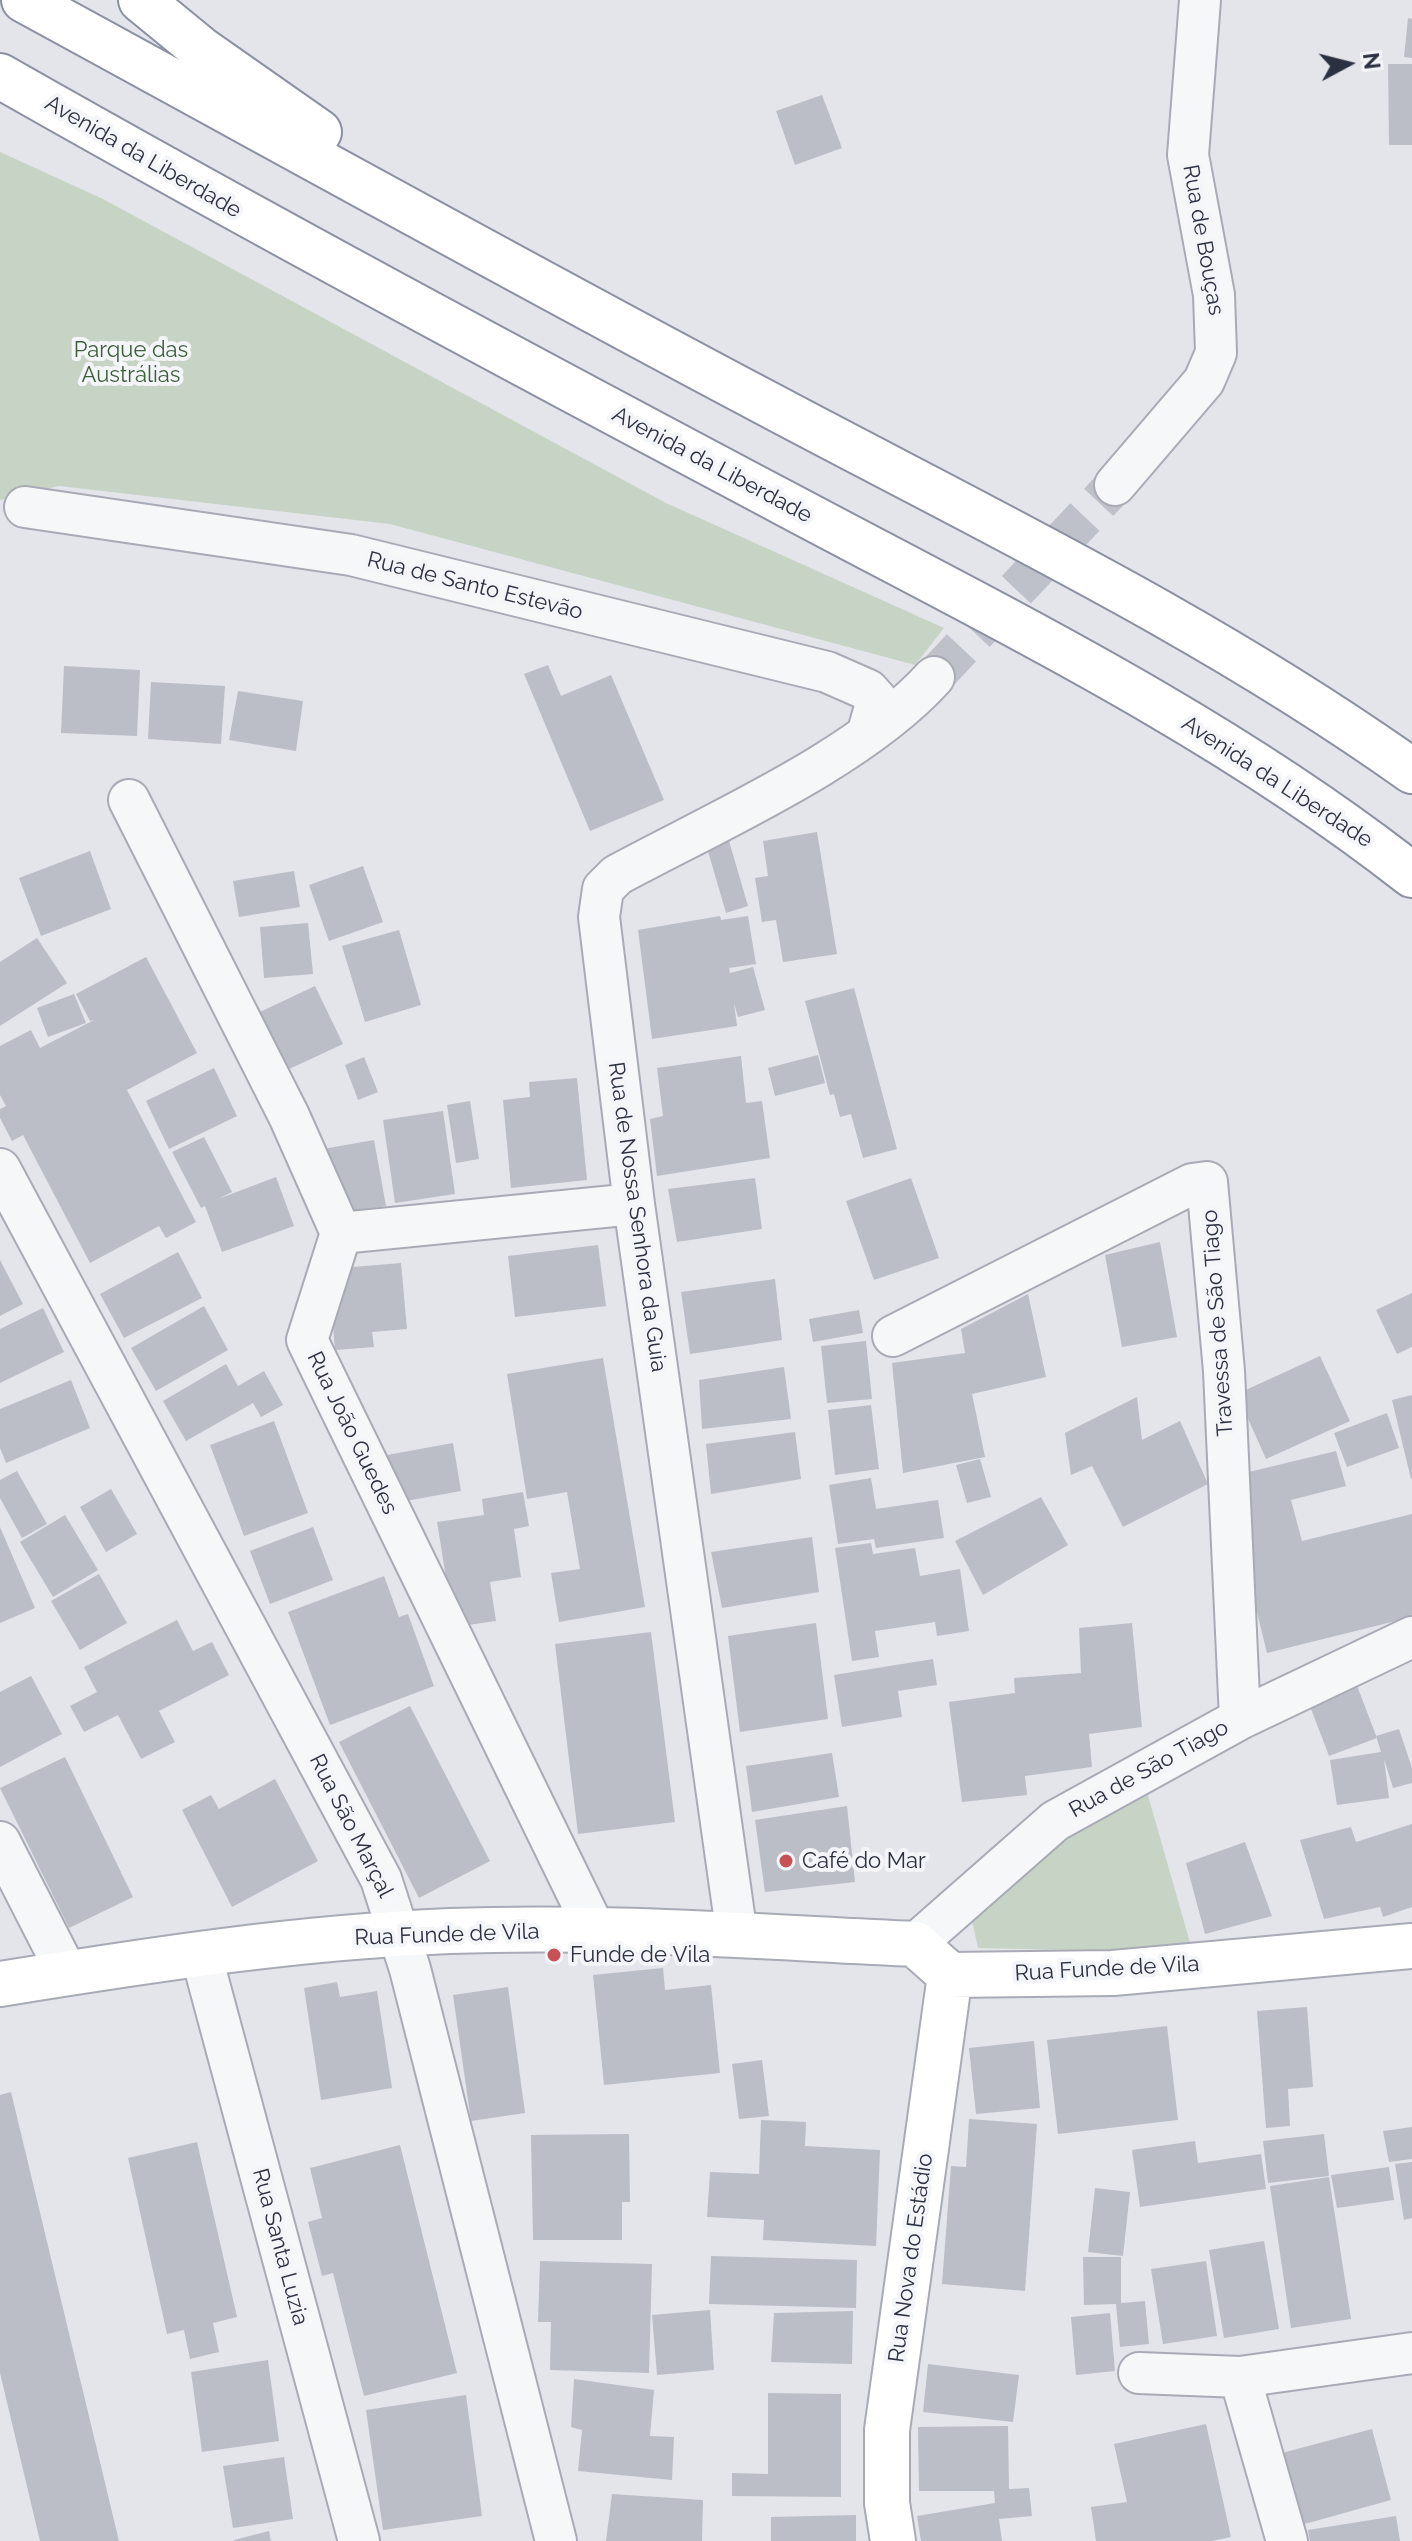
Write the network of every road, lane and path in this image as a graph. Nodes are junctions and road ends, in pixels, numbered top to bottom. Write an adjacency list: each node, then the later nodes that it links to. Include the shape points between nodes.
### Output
1 (24, 0): 7 (main road)
2 (141, 0): 7 (main road, via 278,106)
3 (1200, 0): 8 (street, Rua de Bouças, via 1188,155 1217,323 1216,353 1204,381)
4 (0, 76): 6 (main road, Avenida da Liberdade)
5 (0, 106): 6 (main road)
6 (291, 241): 14 (main road, Avenida da Liberdade, via 1103,674 1299,791)
7 (635, 334): 12 (main road, via 1179,622 1272,675)
8 (1115, 485)
9 (25, 507): 11 (street, Rua de Santo Estevão, via 351,555 827,672 868,690 877,700)
10 (934, 677): 11 (street, Rua de Nossa Senhora da Guia)
11 (867, 735): 16 (street, Rua de Nossa Senhora da Guia, via 617,875 603,889 599,917)
12 (1412, 771)
13 (129, 800): 17 (street, via 289,1116)
14 (1412, 875)
15 (0, 1169): 23 (street, Rua São Marçal, via 381,1879)
16 (634, 1204): 17 (street); 24 (street, Rua de Nossa Senhora da Guia)
17 (341, 1233): 22 (street, Rua João Guedes, via 307,1340)
18 (893, 1336): 20 (street, Travessa de São Tiago, via 1192,1184 1207,1182 1224,1371)
19 (1412, 1637): 20 (street, Rua de São Tiago)
20 (1240, 1719): 25 (street, Rua de São Tiago, via 1055,1821)
21 (0, 1842): 28 (street)
22 (595, 1930): 23 (main road, Rua Funde de Vila); 24 (main road, Rua Funde de Vila)
23 (401, 1933): 27 (main road, Rua Funde de Vila); 35 (street, Rua São Marçal)
24 (737, 1936): 25 (main road, Rua Funde de Vila)
25 (915, 1944): 29 (main road)
26 (1412, 1946): 29 (main road, Rua Funde de Vila, via 1113,1973)
27 (201, 1954): 28 (main road, Rua Funde de Vila); 34 (street, Rua Santa Luzia)
28 (67, 1973): 30 (main road, Rua Funde de Vila)
29 (950, 1975): 36 (main road, Rua Nova do Estádio, via 887,2430)
30 (0, 1984)
31 (1412, 2353): 33 (street)
32 (1139, 2373): 33 (street)
33 (1240, 2377): 37 (street)
34 (359, 2541)
35 (556, 2541)
36 (893, 2541)
37 (1287, 2541)

